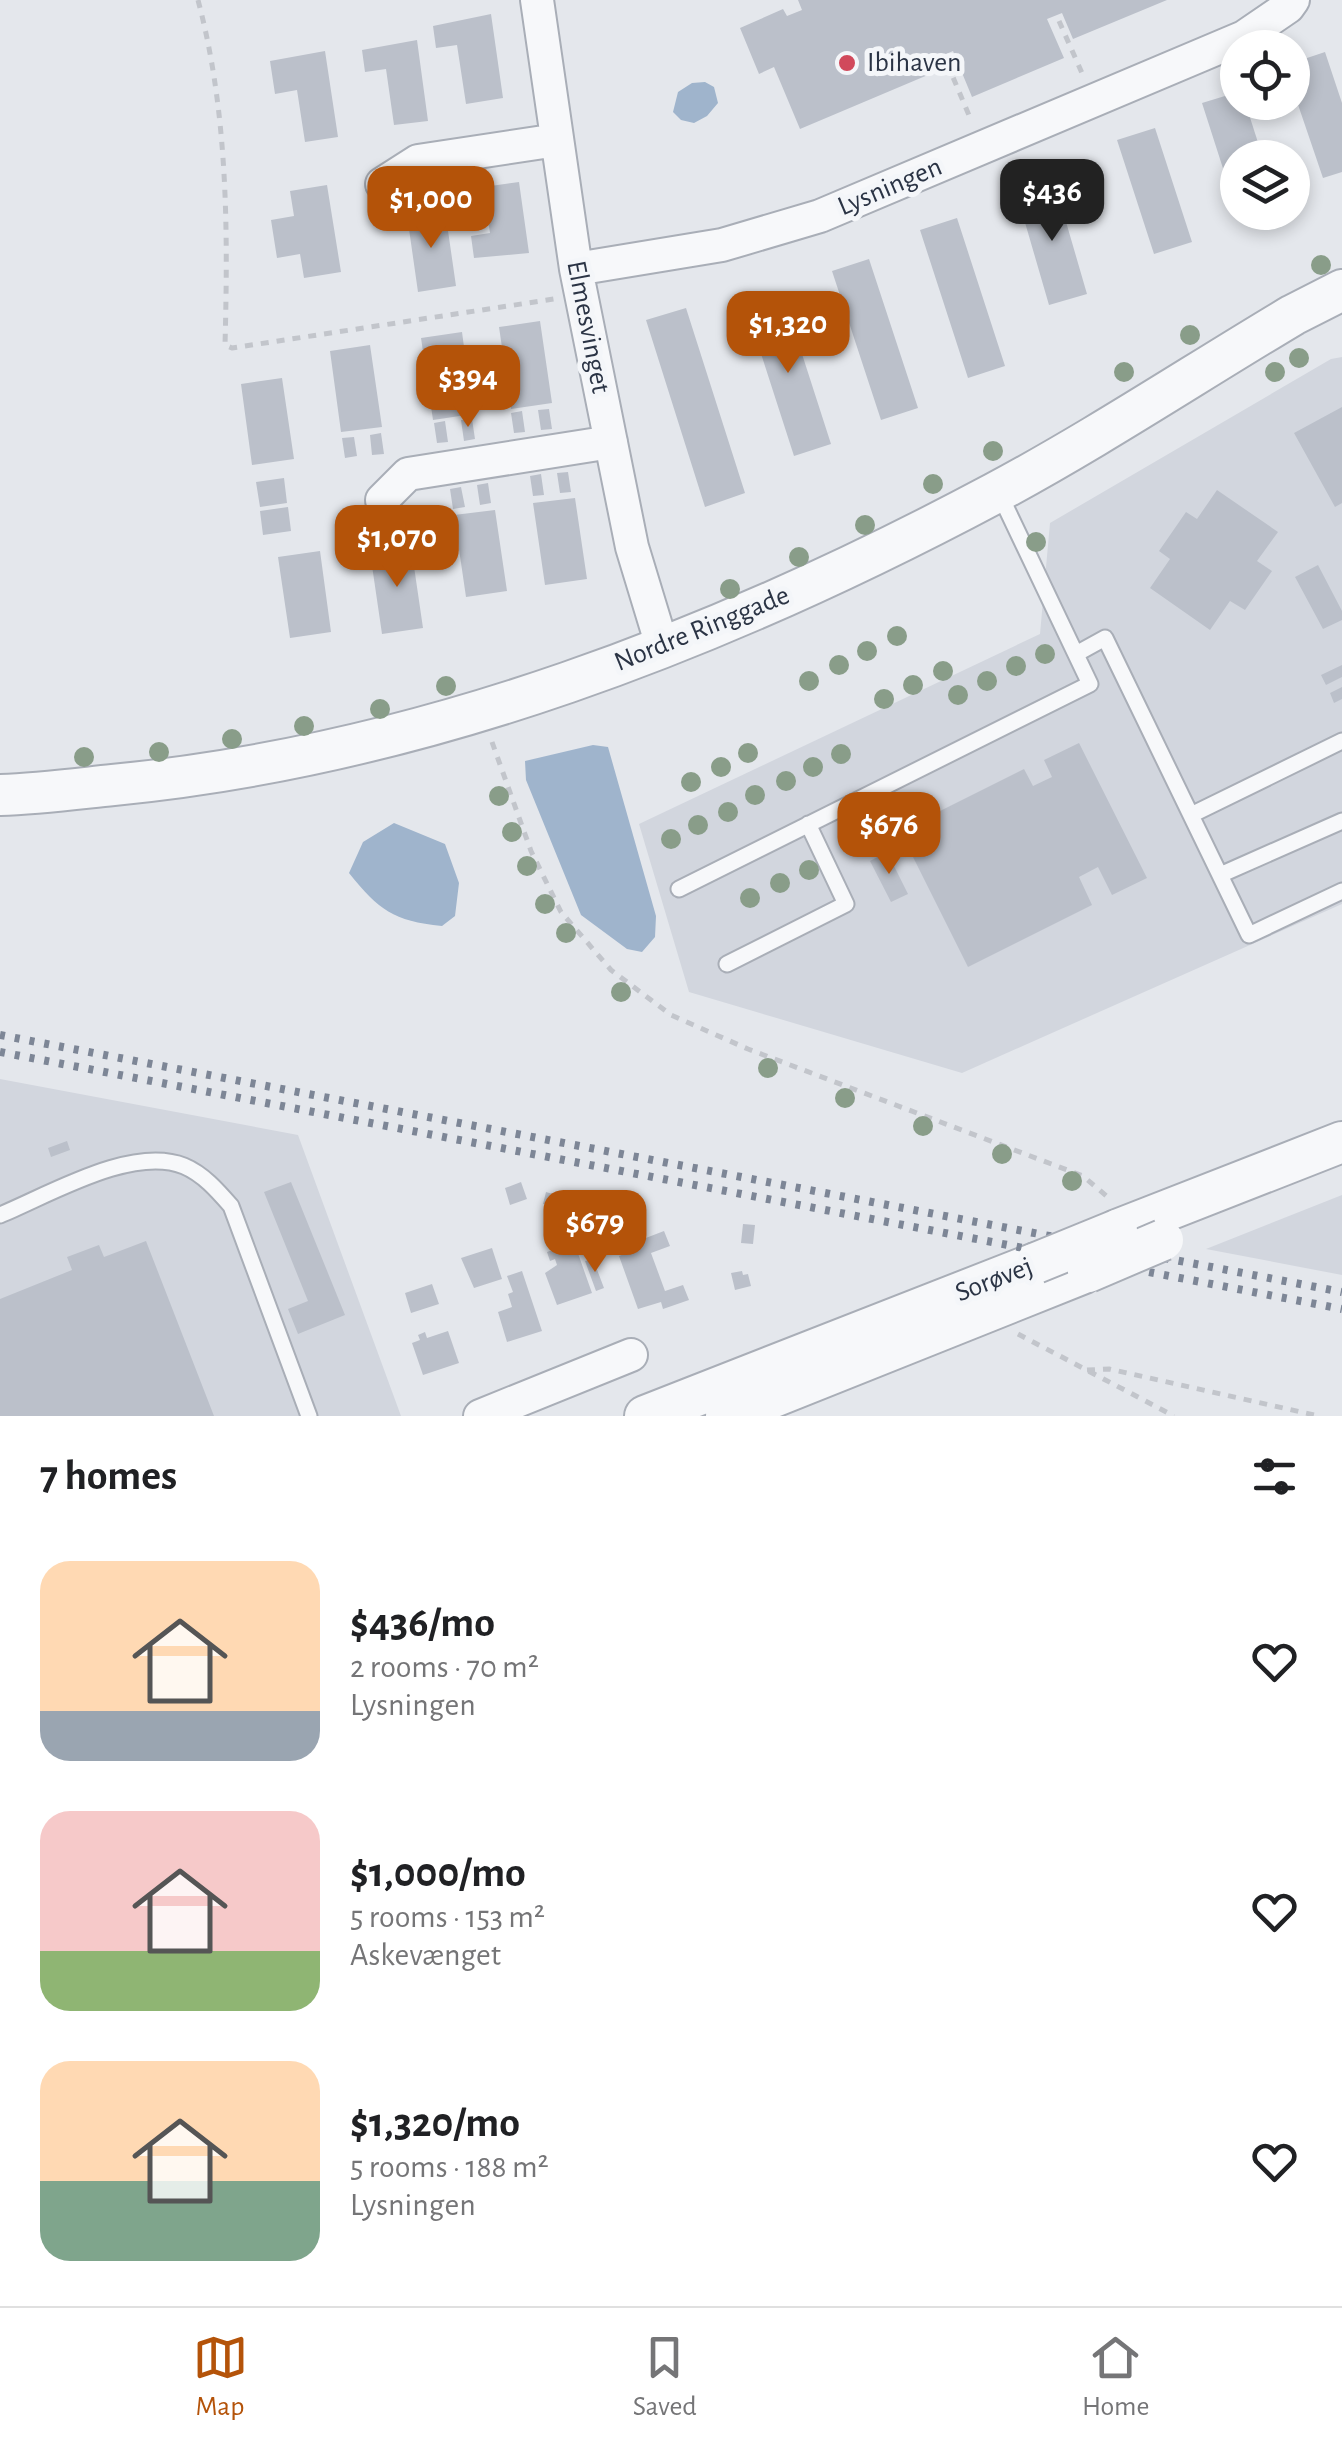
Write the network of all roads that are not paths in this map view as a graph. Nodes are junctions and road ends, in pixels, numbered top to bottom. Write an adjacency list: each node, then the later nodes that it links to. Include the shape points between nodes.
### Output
1 (537, 0): 3 (street, Elmesvinget)
2 (1293, 0): 5 (street, Lysningen, via 1244,37 820,216)
3 (557, 140): 4 (street, via 418,161); 5 (street, Elmesvinget)
4 (382, 184)
5 (579, 282): 7 (street, Elmesvinget)
6 (1342, 290): 8 (street, Nordre Ringgade)
7 (610, 442): 9 (street, via 408,474); 10 (street, Elmesvinget)
8 (998, 491): 10 (street, Nordre Ringgade, via 872,556); 11 (lane)
9 (382, 500)
10 (663, 649): 13 (street, Nordre Ringgade, via 480,711 310,756 200,777)
11 (1076, 654): 14 (lane, via 1105,638); 16 (lane, via 1090,684)
12 (1342, 742): 14 (lane)
13 (0, 794)
14 (1191, 815): 17 (lane)
15 (1342, 821): 17 (lane)
16 (808, 824): 18 (lane); 20 (lane, via 846,904)
17 (1220, 875): 19 (lane, via 1249,935)
18 (679, 889)
19 (1342, 892)
20 (726, 964)
21 (1342, 1142): 24 (street, Sorøvej)
22 (1342, 1169): 24 (street, Sorøvej)
23 (0, 1215): 26 (lane, via 120,1165 154,1160 184,1166 210,1182 230,1206)
24 (1138, 1232): 28 (street, Sorøvej, bridge, via 1036,1263); 29 (street, Sorøvej, bridge, via 1084,1274)
25 (631, 1354): 27 (street)
26 (309, 1416)
27 (480, 1416)
28 (646, 1416)
29 (726, 1416)

